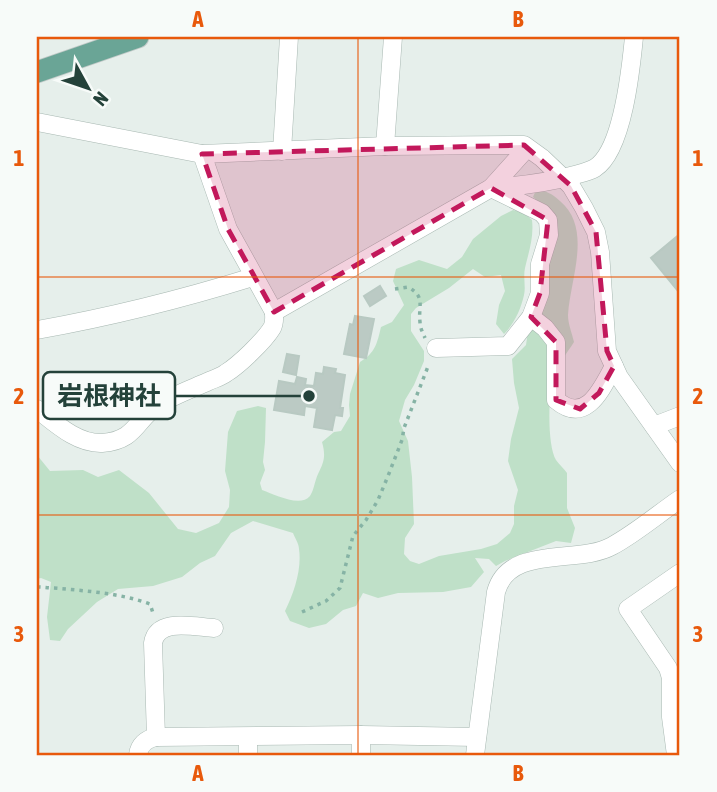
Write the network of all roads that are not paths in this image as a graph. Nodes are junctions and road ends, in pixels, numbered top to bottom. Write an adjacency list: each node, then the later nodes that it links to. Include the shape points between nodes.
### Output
1 (138, 37): 5 (main road)
2 (289, 37): 9 (street)
3 (393, 37): 7 (street)
4 (634, 37): 11 (street, via 621,124 612,145 598,167)
5 (37, 72)
6 (37, 122): 10 (street)
7 (385, 146): 8 (street); 9 (street)
8 (527, 148): 11 (street); 12 (street)
9 (282, 151): 10 (street)
10 (202, 154): 13 (street, via 228,229)
11 (563, 178): 12 (street); 18 (street, via 596,232 607,351)
12 (491, 188): 14 (street); 15 (street, via 548,220 540,293)
13 (253, 277): 14 (street); 16 (street, via 193,296)
14 (274, 312): 19 (street, via 272,328 225,374 157,406 133,432 113,442 85,441)
15 (531, 317): 17 (street, via 508,346); 18 (street, via 556,342 556,400 564,406 580,410 599,393)
16 (37, 330)
17 (436, 348)
18 (614, 366): 21 (street)
19 (37, 409)
20 (680, 416): 21 (street)
21 (654, 426): 22 (street)
22 (680, 463)
23 (680, 499): 28 (street, via 610,547 525,562 501,577)
24 (680, 573): 33 (street, via 628,609 668,668)
25 (214, 628): 27 (street, via 173,626 154,636)
26 (361, 735): 28 (street); 29 (street); 31 (street)
27 (156, 737): 29 (street); 30 (street, via 145,741)
28 (477, 737): 32 (street)
29 (248, 746)
30 (138, 755)
31 (361, 755)
32 (475, 755)
33 (676, 755)

